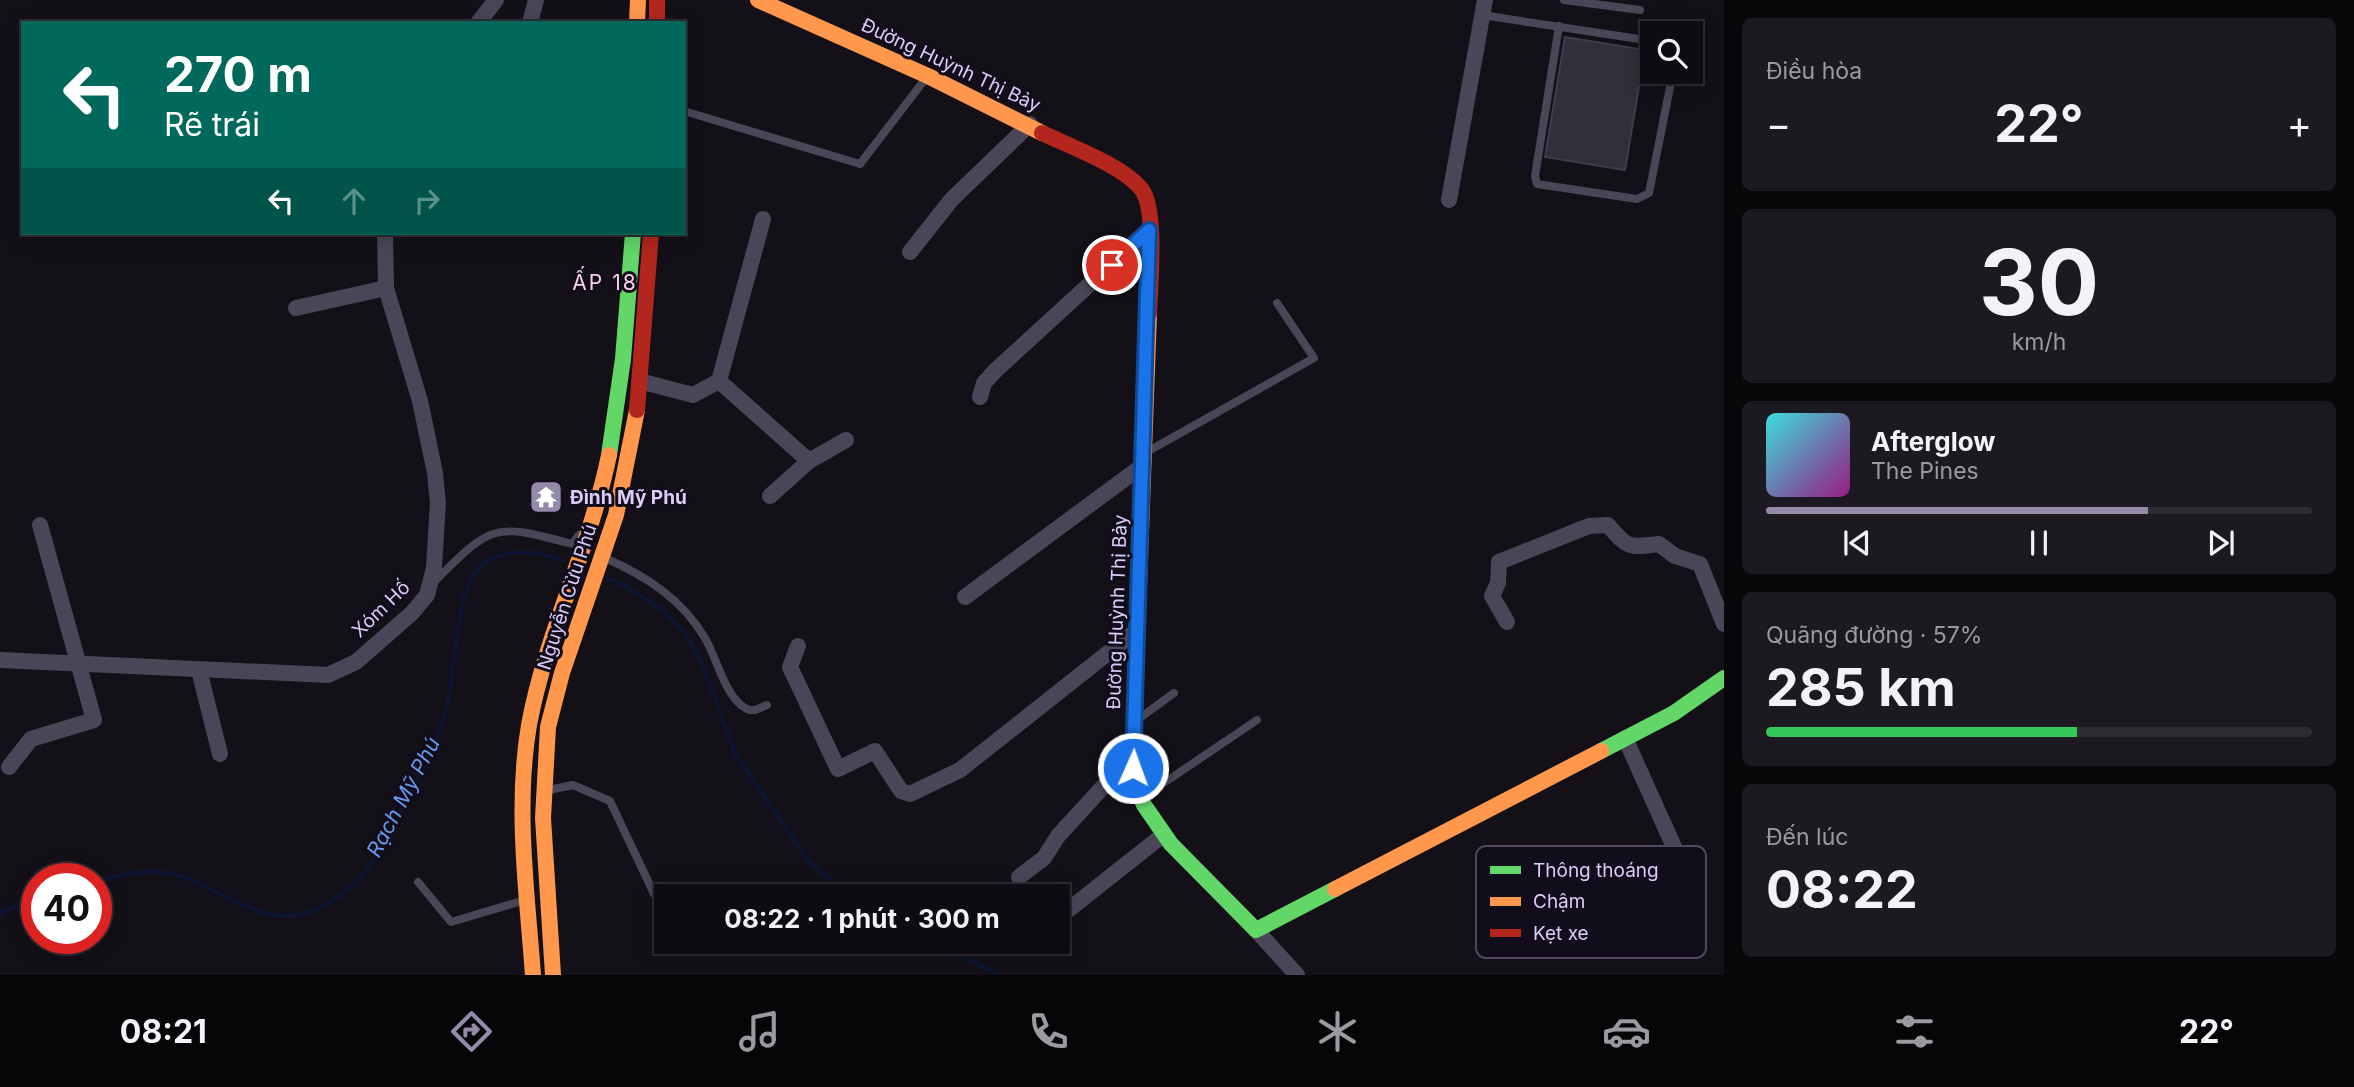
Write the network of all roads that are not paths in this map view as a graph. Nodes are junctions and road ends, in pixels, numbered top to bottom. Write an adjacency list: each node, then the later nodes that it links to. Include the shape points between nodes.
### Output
1 (496, 0): 10 (street)
2 (536, 0): 11 (street)
3 (638, 0): 12 (street)
4 (657, 0): 13 (street)
5 (758, 0): 16 (street, Đường Huỳnh Thị Bảy)
6 (1564, 0): 7 (lane)
7 (1620, 4): 9 (lane)
8 (1484, 7): 14 (lane); 20 (street)
9 (1640, 10)
10 (480, 21)
11 (531, 21)
12 (637, 21)
13 (657, 21)
14 (1559, 26): 15 (lane); 17 (lane, via 1537,184 1637,199 1649,193)
15 (1640, 39)
16 (928, 76): 18 (lane, via 860,164); 19 (street, Đường Huỳnh Thị Bảy)
17 (1671, 84)
18 (686, 112)
19 (1030, 124): 22 (street, Đường Huỳnh Thị Bảy, via 1142,190); 26 (street, via 952,199)
20 (1449, 201)
21 (764, 219): 30 (street)
22 (1149, 230): 32 (street, via 996,370 984,383); 34 (street, Đường Huỳnh Thị Bảy)
23 (386, 235): 27 (street, Xóm Hố)
24 (633, 235): 36 (street, Nguyễn Cửu Phú, via 627,327)
25 (652, 235): 31 (street, Nguyễn Cửu Phú)
26 (909, 252)
27 (386, 288): 29 (street); 40 (street, Xóm Hố, via 420,401 435,473 438,503)
28 (1277, 303): 34 (lane, via 1314,358)
29 (296, 308)
30 (719, 381): 31 (street, via 693,395); 35 (street)
31 (643, 382): 39 (street, Nguyễn Cửu Phú, via 616,516)
32 (980, 397)
33 (846, 440): 35 (street)
34 (1142, 460): 41 (street); 44 (street, Đường Huỳnh Thị Bảy)
35 (809, 461): 37 (street)
36 (604, 484): 40 (lane, via 592,492 574,544 534,533 496,531 472,544); 65 (street, Nguyễn Cửu Phú, via 529,726 524,776)
37 (771, 496)
38 (40, 526): 47 (street)
39 (602, 556): 51 (lane, via 661,587 705,638 731,691 745,708); 58 (street, Nguyễn Cửu Phú, via 548,727)
40 (431, 585): 48 (street, Xóm Hố, via 411,613 356,662 328,675)
41 (965, 597)
42 (1507, 622): 43 (street, via 1492,596 1499,562 1589,526 1608,526 1624,545 1658,544 1675,556 1700,564)
43 (1724, 624)
44 (1137, 630): 45 (street, via 960,770 910,793 901,791 875,751 838,769 790,667); 53 (street, Đường Huỳnh Thị Bảy)
45 (798, 646)
46 (0, 660): 47 (street, Xóm Hố)
47 (81, 664): 48 (street, Xóm Hố); 57 (street, via 94,720 31,739)
48 (199, 670): 55 (street)
49 (1724, 678): 54 (street, via 1674,713)
50 (1174, 693): 53 (lane)
51 (767, 705)
52 (1257, 720): 59 (lane)
53 (1134, 721): 56 (street, Đường Huỳnh Thị Bảy)
54 (1625, 738): 61 (street); 67 (street)
55 (220, 754)
56 (1133, 754): 59 (street, Đường Huỳnh Thị Bảy); 62 (street, via 1058,836 1044,858)
57 (9, 767)
58 (544, 791): 64 (lane, via 573,785 610,801); 69 (street, Nguyễn Cửu Phú)
59 (1140, 799): 60 (street, Đường Huỳnh Thị Bảy)
60 (1163, 835): 66 (street); 67 (street, Đường Huỳnh Thị Bảy)
61 (1674, 846)
62 (1019, 877)
63 (418, 882): 65 (lane, via 451,922)
64 (654, 894)
65 (528, 899): 68 (street, Nguyễn Cửu Phú)
66 (1070, 909)
67 (1256, 930): 70 (street)
68 (533, 975)
69 (553, 975)
70 (1297, 975)

